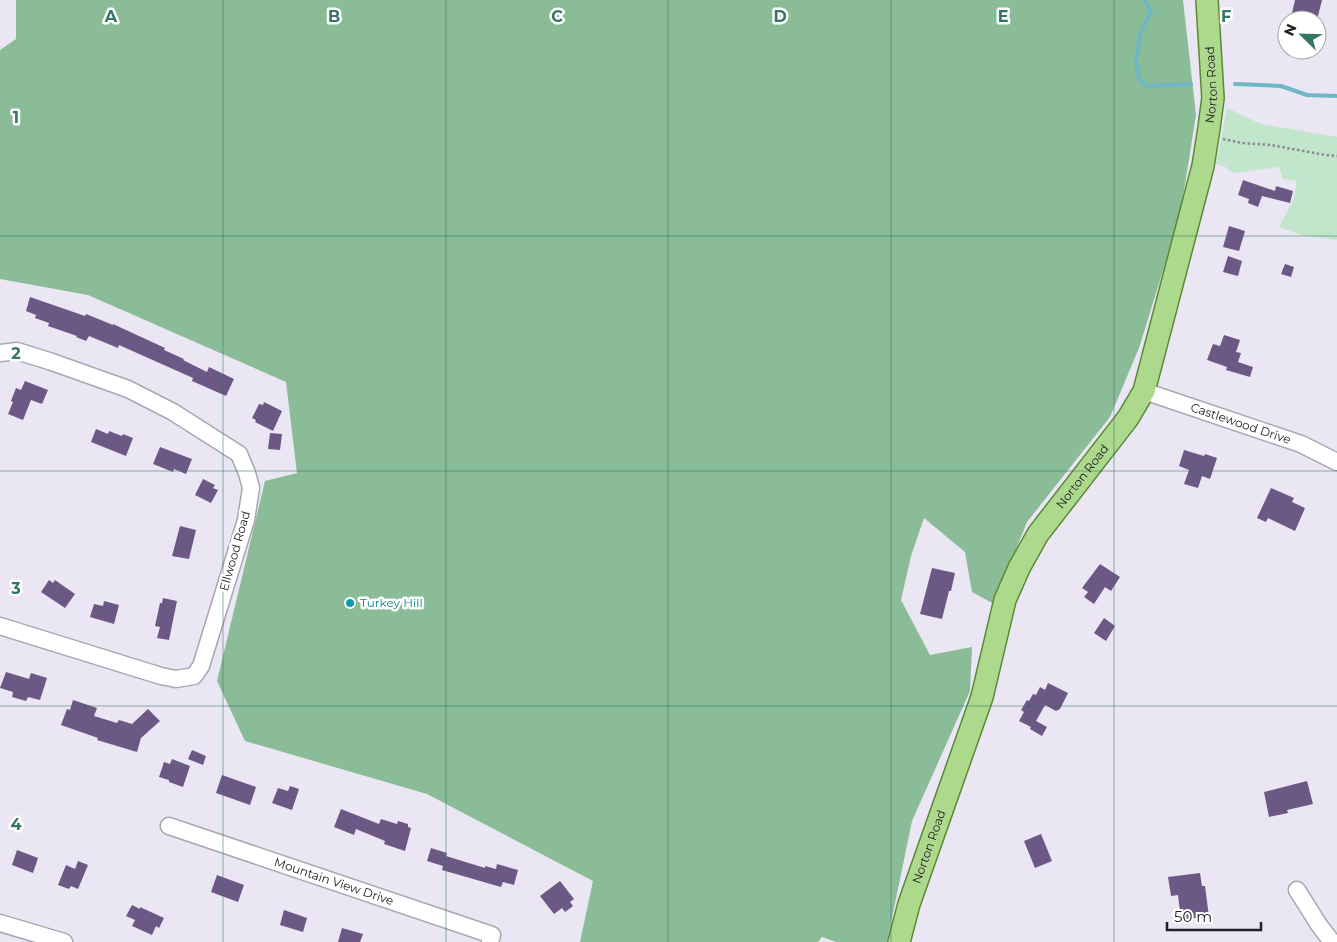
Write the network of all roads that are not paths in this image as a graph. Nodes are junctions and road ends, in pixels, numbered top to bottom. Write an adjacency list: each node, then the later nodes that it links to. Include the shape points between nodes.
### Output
1 (1207, 0): 3 (main road, Norton Road, via 1213,98 1203,166)
2 (0, 353): 5 (street, Ellwood Road, via 17,352 52,362 128,389 173,412 239,454 251,488 244,529 201,666 194,676 176,679 161,676)
3 (1144, 391): 4 (street, Castlewood Drive, via 1301,444); 11 (main road, Norton Road, via 1128,418 1038,534 1019,568 1006,600 982,697 909,904)
4 (1337, 462)
5 (0, 626)
6 (169, 826): 10 (street, Mountain View Drive, via 492,935)
7 (1297, 890): 12 (street)
8 (0, 923): 9 (street)
9 (64, 942)
10 (490, 942)
11 (899, 942)
12 (1332, 942)

